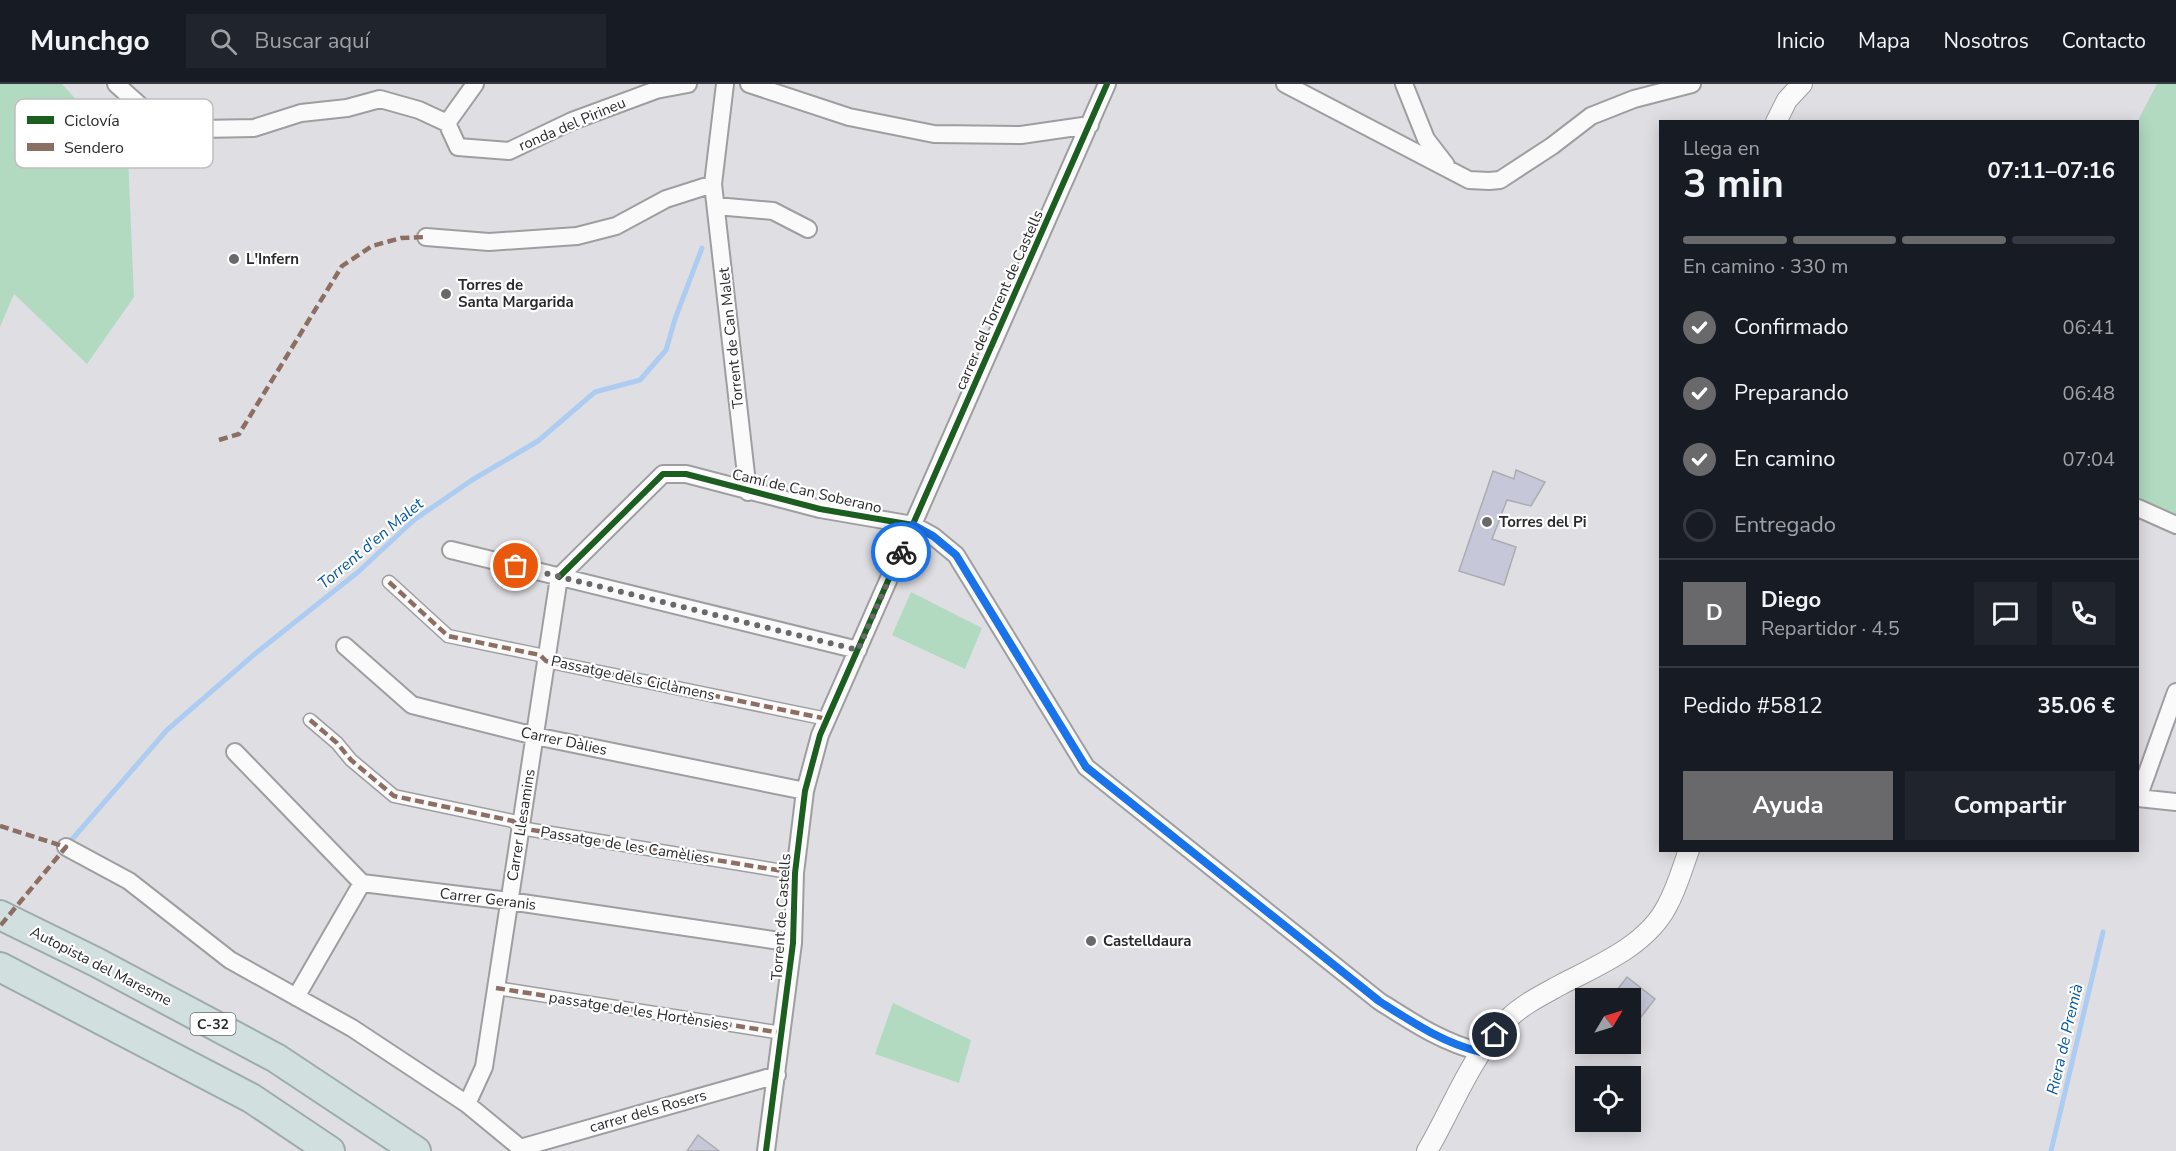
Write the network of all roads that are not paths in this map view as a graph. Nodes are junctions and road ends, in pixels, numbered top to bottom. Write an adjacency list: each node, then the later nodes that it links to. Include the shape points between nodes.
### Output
1 (116, 84): 11 (street)
2 (475, 84): 13 (street)
3 (688, 84): 13 (street, ronda del Pirineu, via 656,90 572,121 509,151 458,147)
4 (725, 84): 17 (street)
5 (749, 84): 14 (street, via 849,117 934,134 1021,135)
6 (1107, 84): 14 (street, carrer del Torrent de Castells)
7 (1285, 84): 16 (street)
8 (1404, 84): 16 (street, via 1426,139)
9 (1692, 84): 16 (street, via 1634,99 1591,116 1500,180 1469,180)
10 (1802, 84): 12 (street, via 1787,100)
11 (133, 99)
12 (1777, 120)
13 (447, 123): 15 (street, via 380,99 347,108 301,113 254,128)
14 (1090, 125): 23 (street, carrer del Torrent de Castells)
15 (213, 129)
16 (1449, 169)
17 (713, 184): 18 (street, Torrent de Can Malet); 20 (street, via 666,199 616,225 577,236 489,242)
18 (716, 206): 19 (street, via 773,211); 21 (street, Torrent de Can Malet)
19 (808, 229)
20 (426, 237)
21 (748, 492): 23 (street, Camí de Can Soberano); 26 (street, Camí de Can Soberano, via 686,474 663,474)
22 (2139, 508): 24 (street)
23 (913, 525): 29 (street, Torrent de Castells); 52 (street, Camí de Can Soberano, via 956,555 1086,767 1379,1001 1421,1028)
24 (2176, 525)
25 (451, 550): 26 (street)
26 (559, 577): 29 (street); 30 (street, Carrer Llesamins)
27 (389, 582): 30 (street, Passatge dels Ciclàmens, via 448,636 540,655)
28 (345, 646): 34 (street, Carrer Dàlies, via 412,705)
29 (858, 650): 32 (street, Torrent de Castells)
30 (546, 661): 32 (street, Passatge dels Ciclàmens); 34 (street, Carrer Llesamins)
31 (2176, 692): 37 (street)
32 (827, 719): 36 (street, Torrent de Castells)
33 (310, 720): 40 (street, Passatge de les Camèlies, via 394,796 513,821)
34 (535, 736): 36 (street, Carrer Dàlies); 40 (street, Carrer Llesamins)
35 (236, 752): 44 (street)
36 (804, 791): 43 (street, Torrent de Castells)
37 (2139, 795)
38 (2139, 798): 39 (street)
39 (2176, 802)
40 (520, 828): 43 (street, Passatge de les Camèlies); 45 (street, Carrer Llesamins)
41 (66, 847): 50 (street, via 129,881 230,960)
42 (1688, 852): 52 (street, via 1670,900 1653,926 1630,946 1508,1018)
43 (795, 873): 47 (street, Torrent de Castells)
44 (362, 883): 45 (street, Carrer Geranis); 50 (street)
45 (509, 901): 47 (street, Carrer Geranis); 49 (street, Carrer Llesamins)
46 (0, 915): 57 (highway, Autopista del Maresme / C-32, via 276,1058)
47 (794, 943): 51 (street, Torrent de Castells)
48 (0, 967): 56 (highway, via 251,1098)
49 (496, 988): 51 (street, passatge de les Hortènsies); 54 (street, Carrer Llesamins, via 484,1067)
50 (296, 998): 54 (street, via 352,1028)
51 (782, 1033): 53 (street, Torrent de Castells)
52 (1481, 1052): 59 (street)
53 (777, 1075): 55 (street, carrer dels Rosers); 58 (street, Torrent de Castells)
54 (467, 1104): 55 (street)
55 (522, 1149)
56 (330, 1151)
57 (416, 1151)
58 (766, 1151)
59 (1427, 1151)

